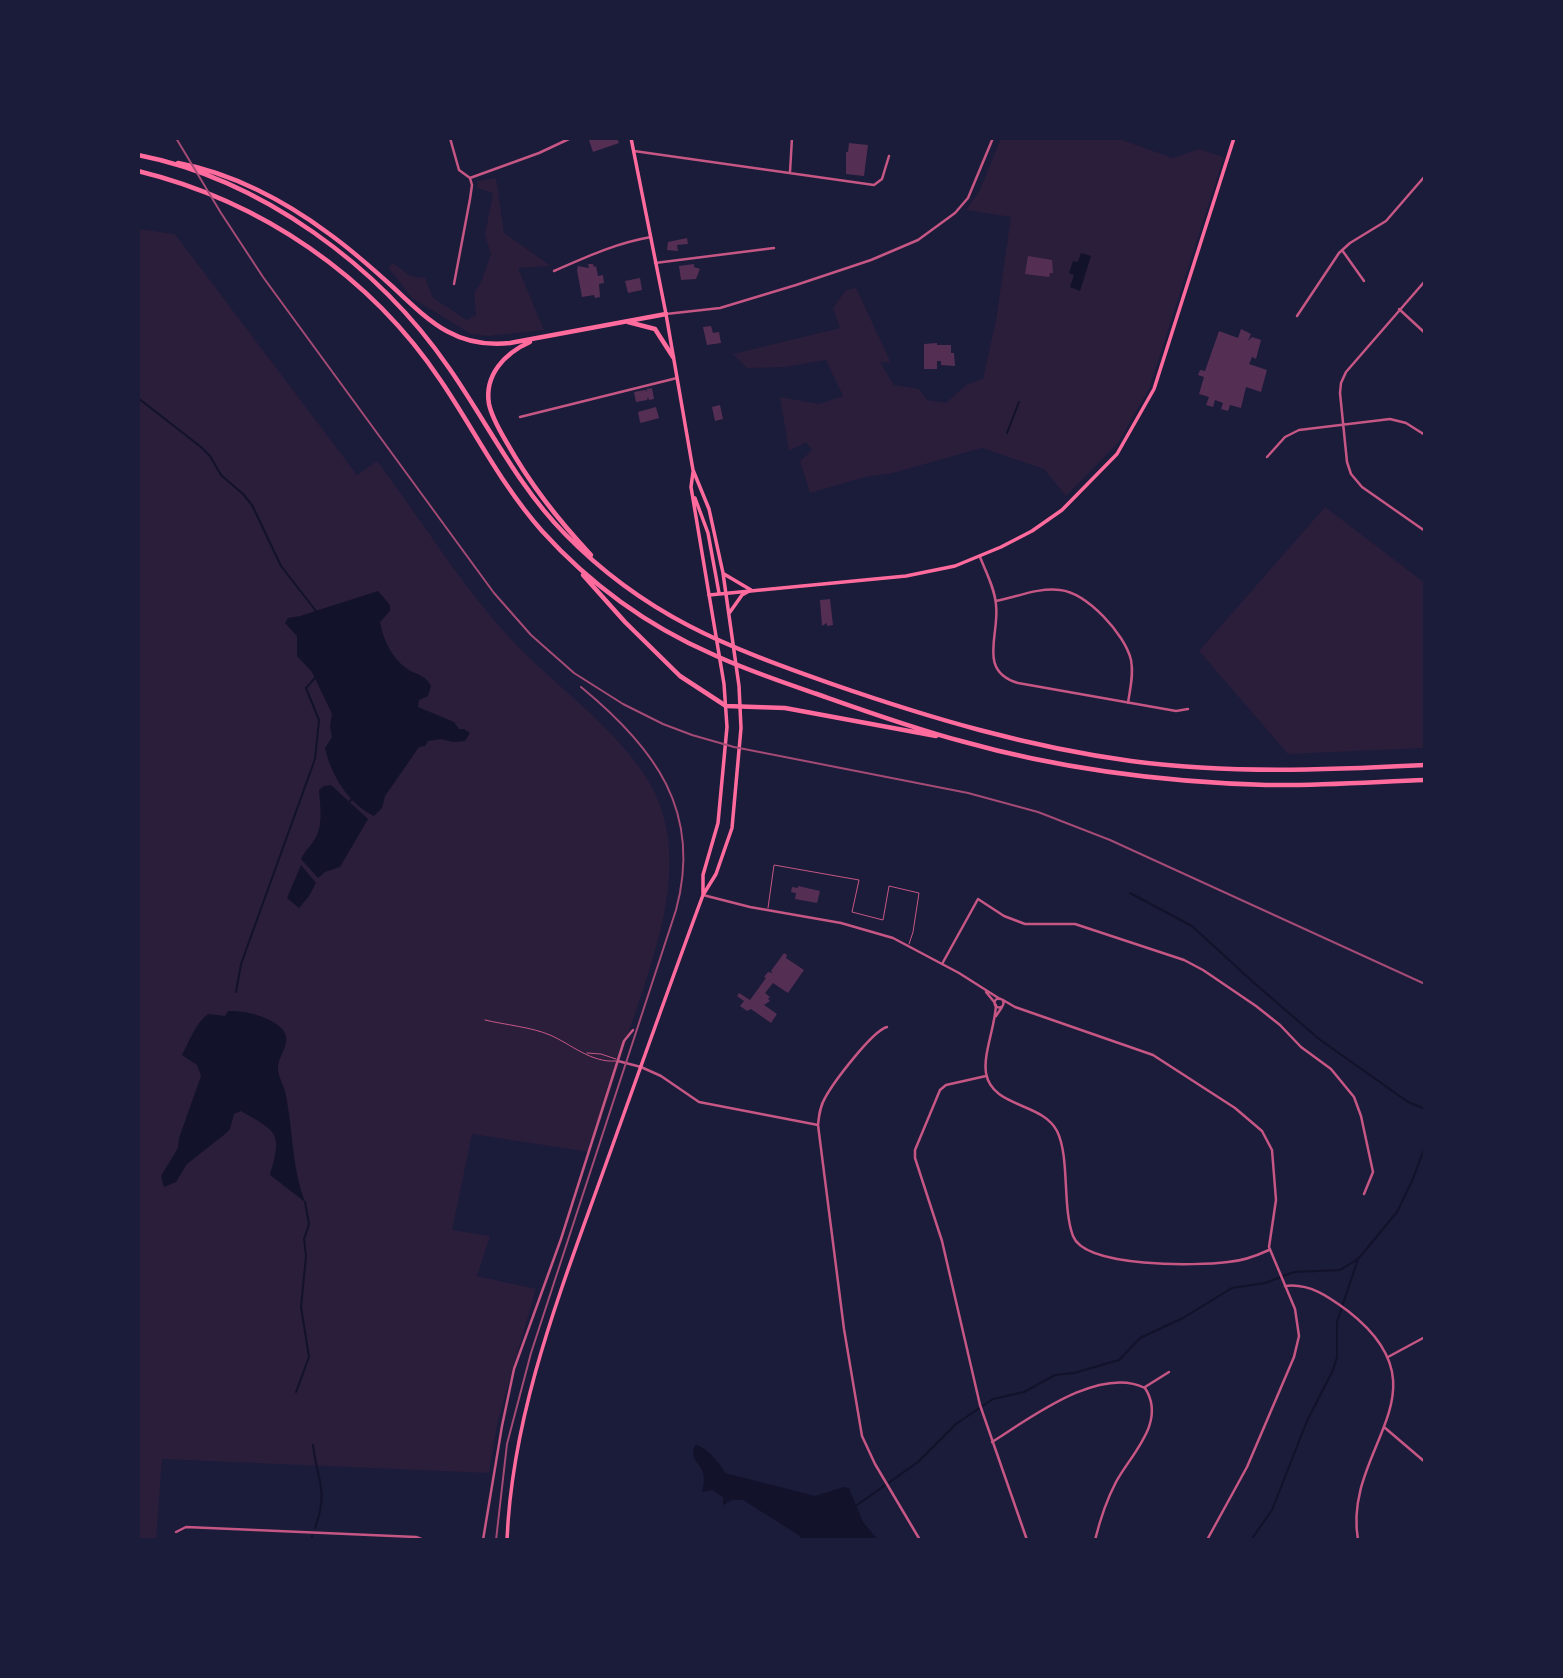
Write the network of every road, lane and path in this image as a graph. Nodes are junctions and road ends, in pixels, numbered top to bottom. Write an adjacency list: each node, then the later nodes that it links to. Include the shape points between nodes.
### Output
1 (450, 138): 14 (street, via 459,170)
2 (571, 138): 14 (street)
3 (631, 138): 7 (main road)
4 (792, 138): 12 (street)
5 (993, 138): 24 (street, via 968,198 955,214 918,240 872,260 727,306)
6 (1234, 138): 38 (main road, via 1163,368 1138,421 1116,454 1062,510)
7 (634, 151): 12 (street); 15 (main road)
8 (138, 155): 10 (highway)
9 (889, 156): 12 (street, via 882,179 874,185)
10 (153, 158): 28 (highway, via 218,174 271,198 326,231 445,332 488,344); 41 (highway, via 268,205 353,262 438,351 527,491 561,531)
11 (138, 171): 39 (highway, via 235,205 283,230 327,260 395,321 439,377 514,496)
12 (790, 172)
13 (1425, 176): 17 (street, via 1386,221)
14 (470, 178): 22 (street)
15 (651, 237): 18 (main road); 19 (street, via 600,250)
16 (774, 248): 18 (street)
17 (1342, 250): 20 (street); 25 (street)
18 (655, 263): 24 (main road)
19 (554, 271)
20 (1364, 281)
21 (1425, 281): 23 (street)
22 (454, 284)
23 (1398, 309): 27 (street); 32 (street, via 1342,378)
24 (666, 314): 26 (highway); 29 (main road)
25 (1297, 316)
26 (624, 321): 28 (highway); 29 (highway, via 655,329)
27 (1425, 333)
28 (537, 340): 41 (highway, via 511,352 498,365 489,390 492,415 536,489)
29 (673, 357): 30 (main road)
30 (677, 378): 31 (street); 35 (main road)
31 (520, 417)
32 (1343, 424): 33 (street, via 1390,419); 34 (street, via 1294,431); 37 (street, via 1347,462 1355,479)
33 (1425, 435)
34 (1267, 457)
35 (694, 470): 36 (main road); 40 (main road, via 709,509)
36 (692, 494): 44 (main road, via 708,533); 45 (main road)
37 (1425, 531)
38 (980, 557): 42 (main road, via 905,576); 46 (street)
39 (568, 558): 49 (highway, via 663,660); 52 (highway, via 622,603 712,655)
40 (723, 573): 42 (main road); 43 (main road)
41 (608, 574): 53 (highway, via 671,618 736,650 905,710 989,734 1102,756 1206,767 1300,770)
42 (751, 590): 43 (main road); 47 (main road, via 741,595)
43 (726, 592): 44 (main road); 47 (main road)
44 (719, 593): 45 (main road)
45 (709, 595): 49 (main road)
46 (996, 601): 48 (street, via 993,657 1006,678); 48 (street, via 1056,589 1086,600 1128,651 1132,673)
47 (729, 613): 50 (main road)
48 (1128, 703): 51 (street)
49 (726, 706): 50 (highway); 55 (main road, via 718,823 703,875)
50 (740, 708): 52 (highway, via 785,708); 55 (main road, via 732,828 716,874)
51 (1188, 709)
52 (957, 740): 54 (highway, via 1064,764 1183,780 1268,785)
53 (1425, 765)
54 (1425, 780)
55 (703, 895): 56 (street); 70 (main road)
56 (768, 910): 57 (street, via 868,930); 57 (lane, via 774,864 859,880 852,912 883,920 889,886 919,892)
57 (908, 946): 58 (street)
58 (942, 964): 59 (street); 73 (street, via 978,900 1025,924 1075,924 1203,970 1280,1025 1331,1069 1354,1097 1373,1172)
59 (984, 989): 60 (street); 61 (street)
60 (1002, 1000): 61 (street); 62 (street); 63 (street)
61 (995, 1005): 62 (street); 64 (street)
62 (1002, 1006): 63 (street); 64 (street)
63 (1015, 1007): 74 (street, via 1153,1055 1262,1131 1272,1150 1275,1181)
64 (996, 1016): 71 (street)
65 (485, 1020): 68 (lane, via 547,1034)
66 (887, 1027): 72 (street, via 874,1034 831,1089)
67 (633, 1030): 69 (street)
68 (585, 1053): 69 (lane); 69 (lane)
69 (618, 1061): 70 (street); 86 (street, via 514,1369)
70 (641, 1067): 72 (street, via 701,1103); 87 (main road, via 562,1283 533,1383 513,1473)
71 (986, 1076): 74 (street, via 1001,1096 1041,1114 1057,1132 1072,1233 1083,1250 1109,1258 1193,1265 1229,1262); 81 (street, via 940,1090 914,1156 942,1241)
72 (818, 1125): 88 (street, via 862,1436)
73 (1364, 1194)
74 (1269, 1251): 75 (street)
75 (1285, 1286): 77 (street, via 1328,1296 1365,1326); 91 (street, via 1298,1318 1298,1345 1247,1467)
76 (1425, 1336): 77 (street)
77 (1388, 1357): 80 (street, via 1395,1387)
78 (1169, 1372): 79 (street)
79 (1145, 1388): 81 (street, via 1125,1383 1084,1389); 90 (street, via 1151,1403 1150,1425 1111,1491)
80 (1384, 1427): 82 (street); 92 (street, via 1358,1501)
81 (992, 1443): 89 (street)
82 (1425, 1462)
83 (176, 1532): 84 (street, via 186,1527)
84 (353, 1537): 85 (street)
85 (424, 1540)
86 (483, 1540)
87 (508, 1540)
88 (920, 1540)
89 (1027, 1540)
90 (1095, 1540)
91 (1207, 1540)
92 (1358, 1540)

